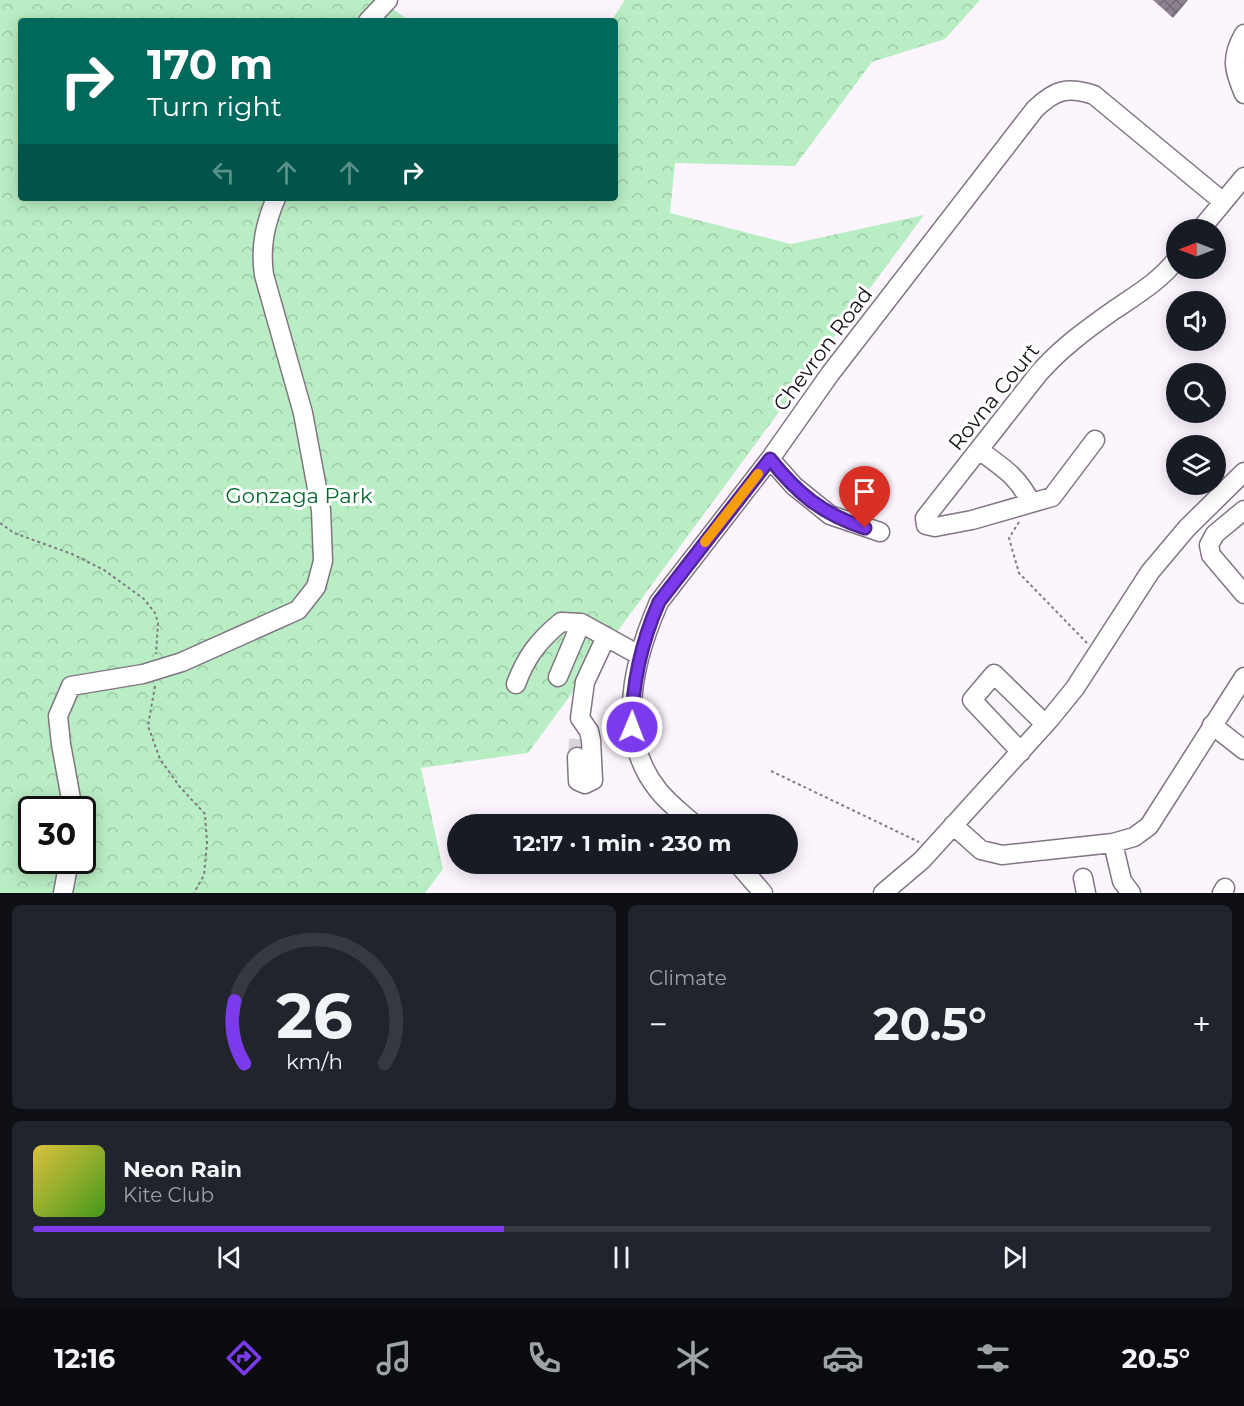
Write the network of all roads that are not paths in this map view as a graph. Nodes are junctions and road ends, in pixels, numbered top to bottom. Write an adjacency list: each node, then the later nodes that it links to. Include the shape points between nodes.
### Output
1 (388, 0): 2 (street)
2 (371, 18)
3 (1244, 34): 4 (street, via 1234,62)
4 (1244, 94)
5 (1244, 177): 7 (street)
6 (275, 201): 29 (street, via 261,253 303,412 321,510 323,561 316,587 298,610 182,662 150,672 71,686 58,716)
7 (1222, 201): 8 (street); 12 (street, Chevron Road, via 1094,95 1073,90 1052,94 1035,109 830,374)
8 (1208, 219)
9 (1166, 270): 11 (street, Rovna Court, via 1056,355)
10 (1095, 440): 14 (street, via 1052,497)
11 (979, 450): 14 (street, via 1008,471); 14 (street, Rovna Court, via 925,518 926,525 972,520)
12 (770, 459): 16 (street, via 794,486 830,514); 20 (street, Chevron Road, via 659,602)
13 (1244, 472): 25 (street, via 1150,572 1075,688)
14 (1031, 503)
15 (1244, 510): 17 (street, via 1215,534 1209,545 1211,555)
16 (880, 532)
17 (1244, 594)
18 (582, 623): 19 (street); 21 (street); 23 (street, via 561,622 544,636 524,662)
19 (606, 637): 20 (street); 24 (street, via 585,682)
20 (639, 655): 30 (street, Chevron Road, via 632,727 640,761 659,792)
21 (558, 677)
22 (1244, 677): 26 (street)
23 (516, 684)
24 (580, 717): 24 (street, via 589,731 594,767 594,780 585,784 578,781)
25 (1046, 724): 28 (street); 28 (street, via 994,674 972,700)
26 (1212, 725): 27 (street); 32 (street, via 1149,826 1134,837)
27 (1244, 750)
28 (1021, 752): 31 (street)
29 (70, 796)
30 (683, 814)
31 (953, 825): 32 (street, via 981,850 1002,855); 37 (street, via 922,860)
32 (1113, 843): 38 (street, via 1122,881)
33 (67, 874): 36 (street)
34 (745, 874): 35 (street)
35 (757, 891)
36 (63, 893)
37 (883, 893)
38 (1131, 893)

